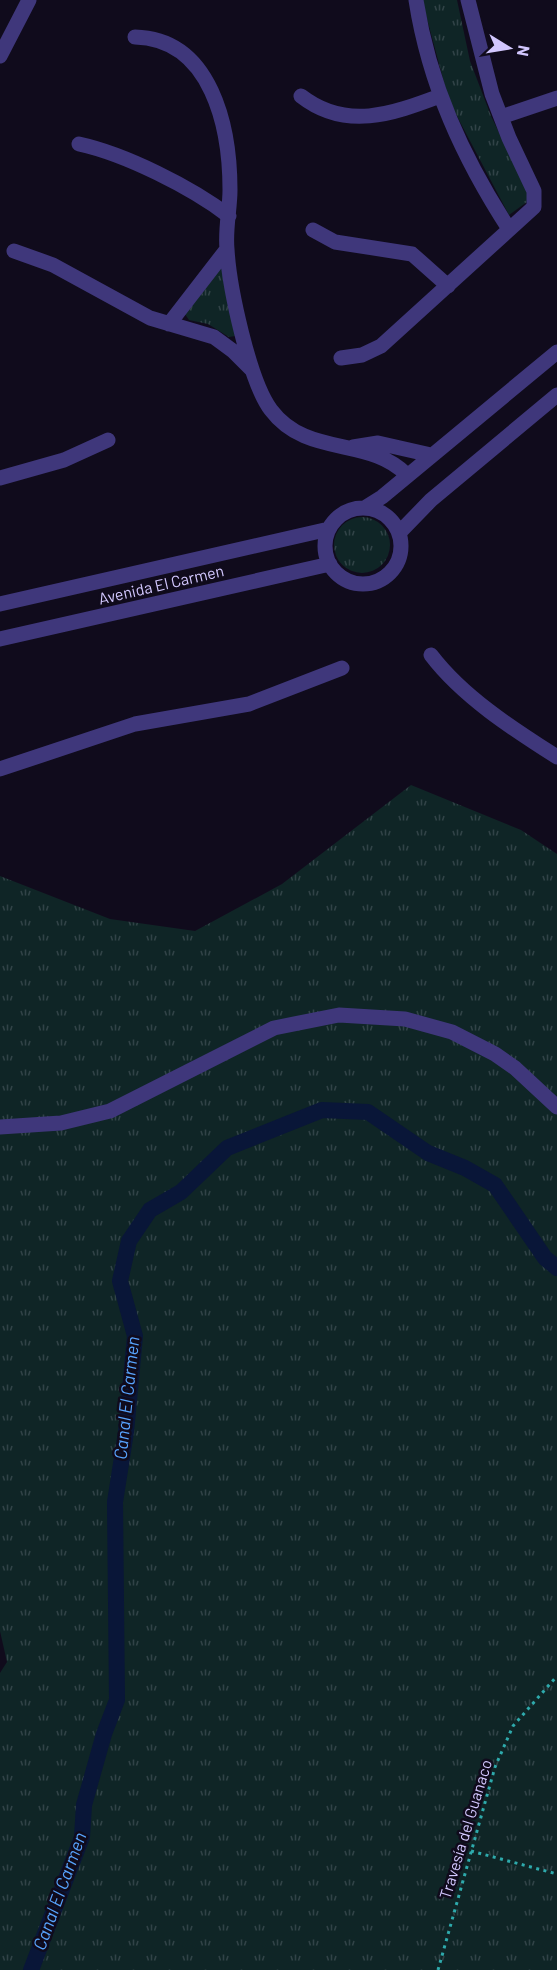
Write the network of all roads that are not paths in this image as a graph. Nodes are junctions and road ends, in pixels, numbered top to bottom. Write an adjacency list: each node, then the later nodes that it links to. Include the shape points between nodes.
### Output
1 (29, 0): 5 (street)
2 (417, 0): 7 (street)
3 (468, 0): 9 (street)
4 (135, 37): 11 (street, via 156,39 181,52 211,89 228,156)
5 (0, 57)
6 (301, 96): 7 (street, via 328,112 361,118)
7 (440, 96): 12 (street, via 469,162)
8 (555, 96): 9 (street)
9 (501, 117): 12 (street, via 536,197 532,211)
10 (79, 144): 11 (street, via 114,153)
11 (229, 216): 14 (street)
12 (510, 229): 16 (street)
13 (313, 230): 16 (street, via 335,242 412,254)
14 (226, 249): 17 (street); 20 (street)
15 (14, 252): 17 (street, via 53,265)
16 (447, 286): 19 (street, via 381,346 362,356)
17 (169, 324): 20 (street, via 214,337)
18 (557, 352): 24 (street)
19 (341, 358)
20 (253, 372): 23 (street, via 266,402 288,427 313,441)
21 (557, 395): 29 (street, via 431,500)
22 (108, 440): 26 (street, via 64,460)
23 (348, 448): 24 (street, via 378,443); 25 (street, via 390,461)
24 (431, 455): 25 (street)
25 (407, 475): 27 (street)
26 (0, 478)
27 (366, 507): 28 (street, via 341,514); 29 (street, via 389,517)
28 (329, 529): 30 (street, via 325,546); 31 (street, Avenida El Carmen)
29 (399, 533): 30 (street, via 398,561 378,581 351,582 338,575)
30 (330, 564): 32 (street, Avenida El Carmen)
31 (0, 604)
32 (0, 639)
33 (431, 655): 35 (street, via 501,719)
34 (342, 668): 36 (street, via 249,704 127,726)
35 (557, 757)
36 (0, 770)
37 (557, 1107): 38 (street, via 515,1068 452,1032 394,1017 339,1015 274,1028 110,1111 61,1123)
38 (0, 1127)

